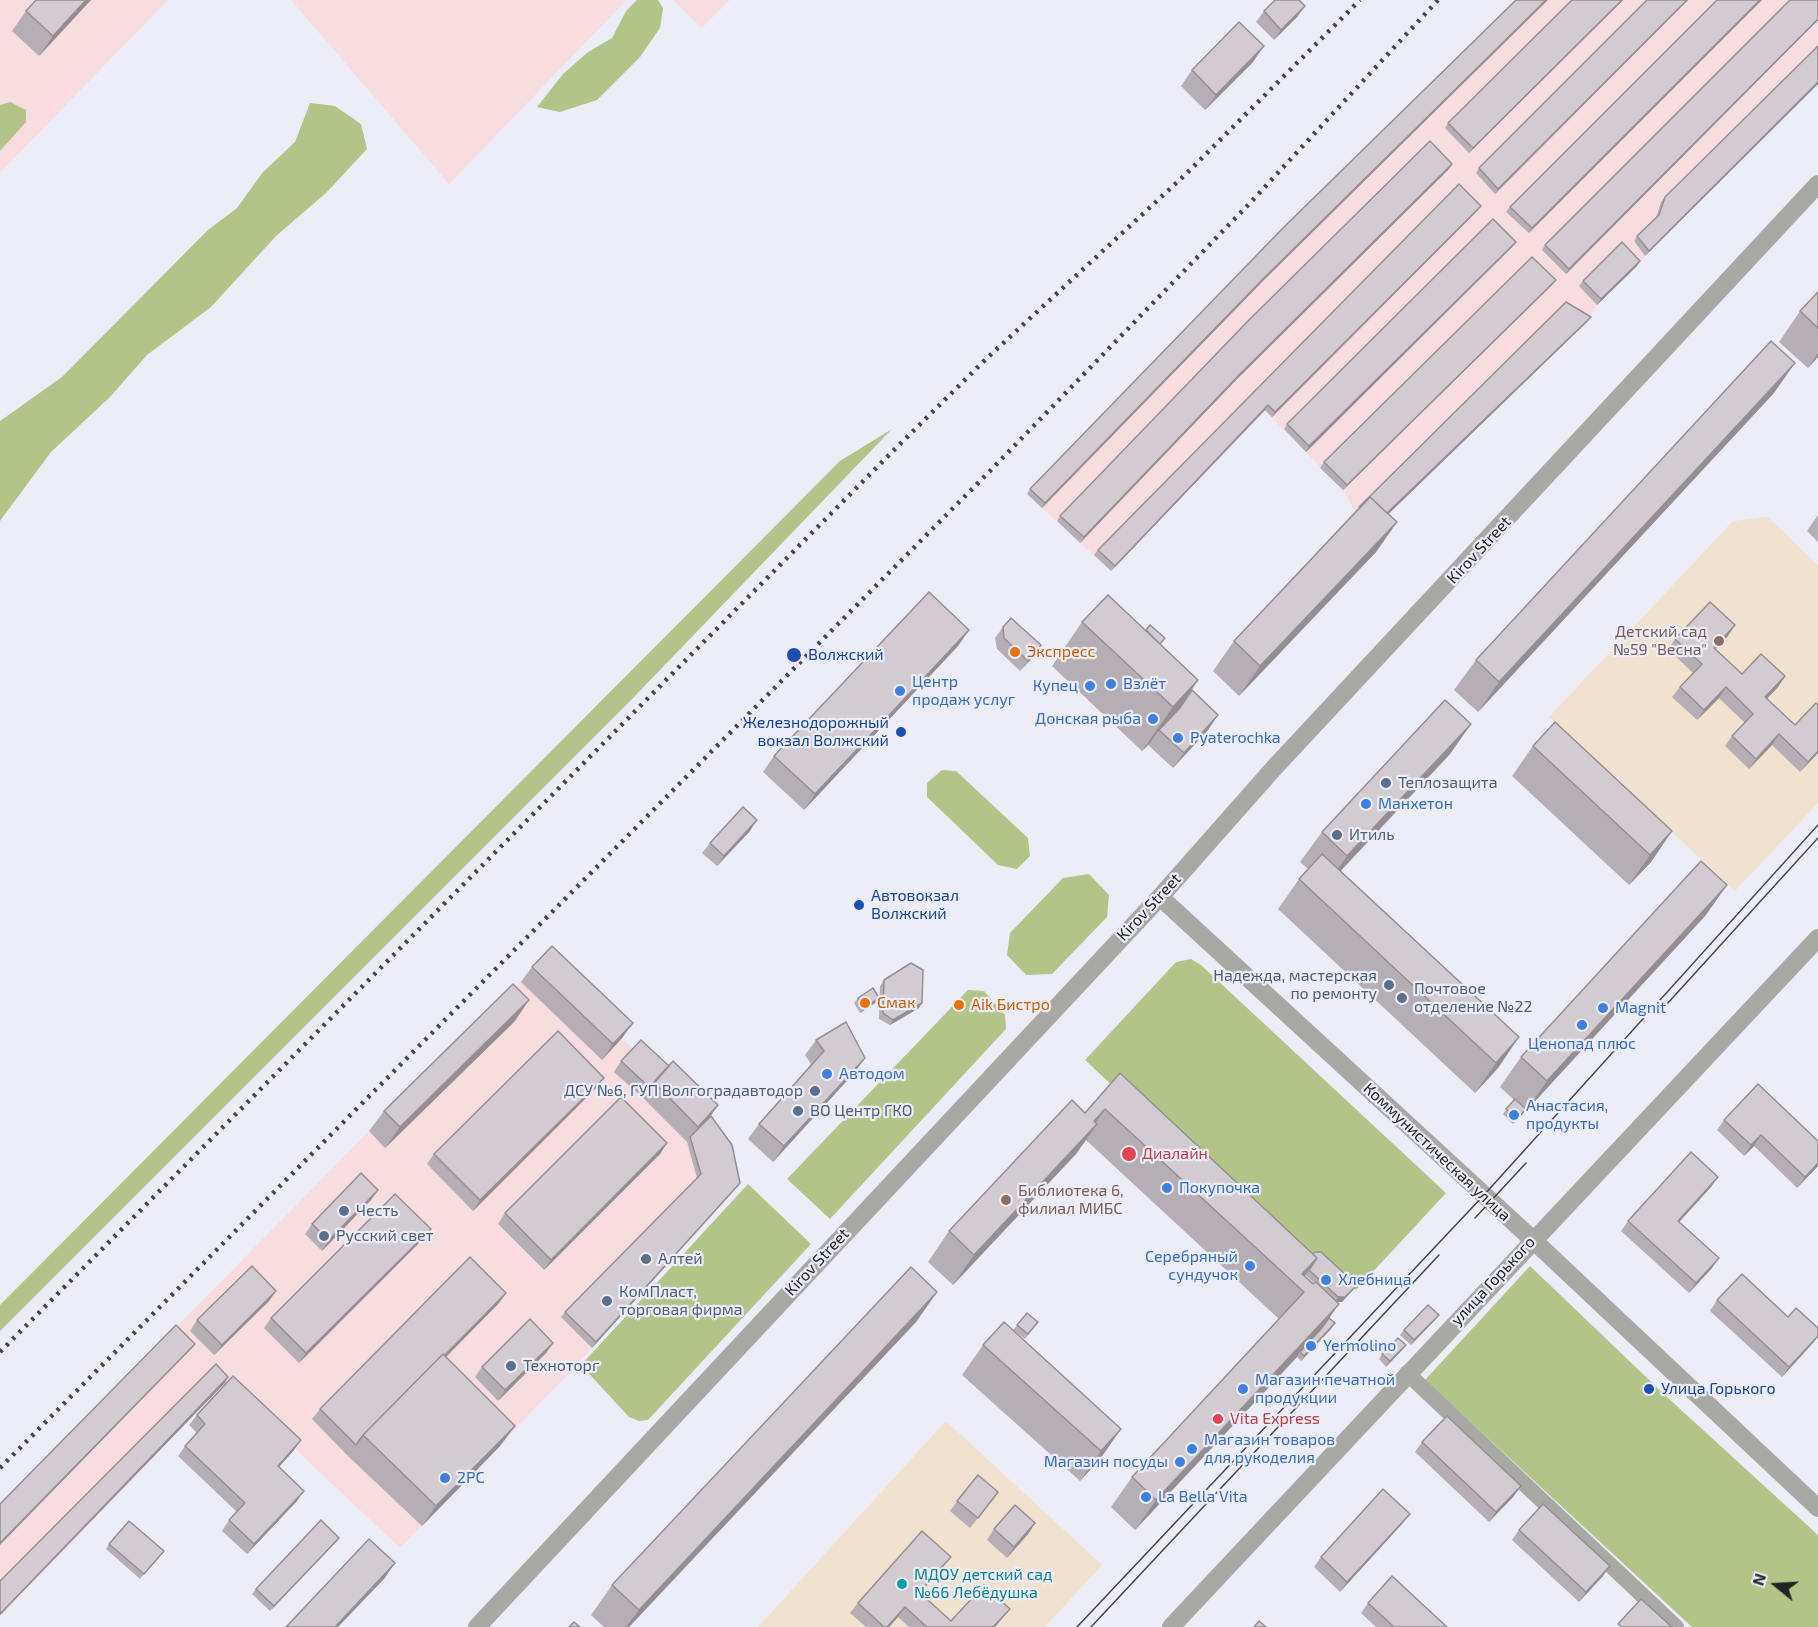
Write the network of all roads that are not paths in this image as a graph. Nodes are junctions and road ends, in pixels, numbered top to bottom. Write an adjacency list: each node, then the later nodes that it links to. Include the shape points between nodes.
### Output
1 (1818, 184): 2 (street, Kirov Street, via 1274,768)
2 (1160, 897): 4 (street, Коммунистическая улица); 7 (street, Kirov Street)
3 (1818, 938): 4 (street, улица Горького)
4 (1533, 1239): 5 (street, улица Горького); 6 (street, Коммунистическая улица)
5 (1407, 1373): 8 (street, улица Горького); 9 (street)
6 (1818, 1508)
7 (477, 1627)
8 (1171, 1627)
9 (1676, 1627)

